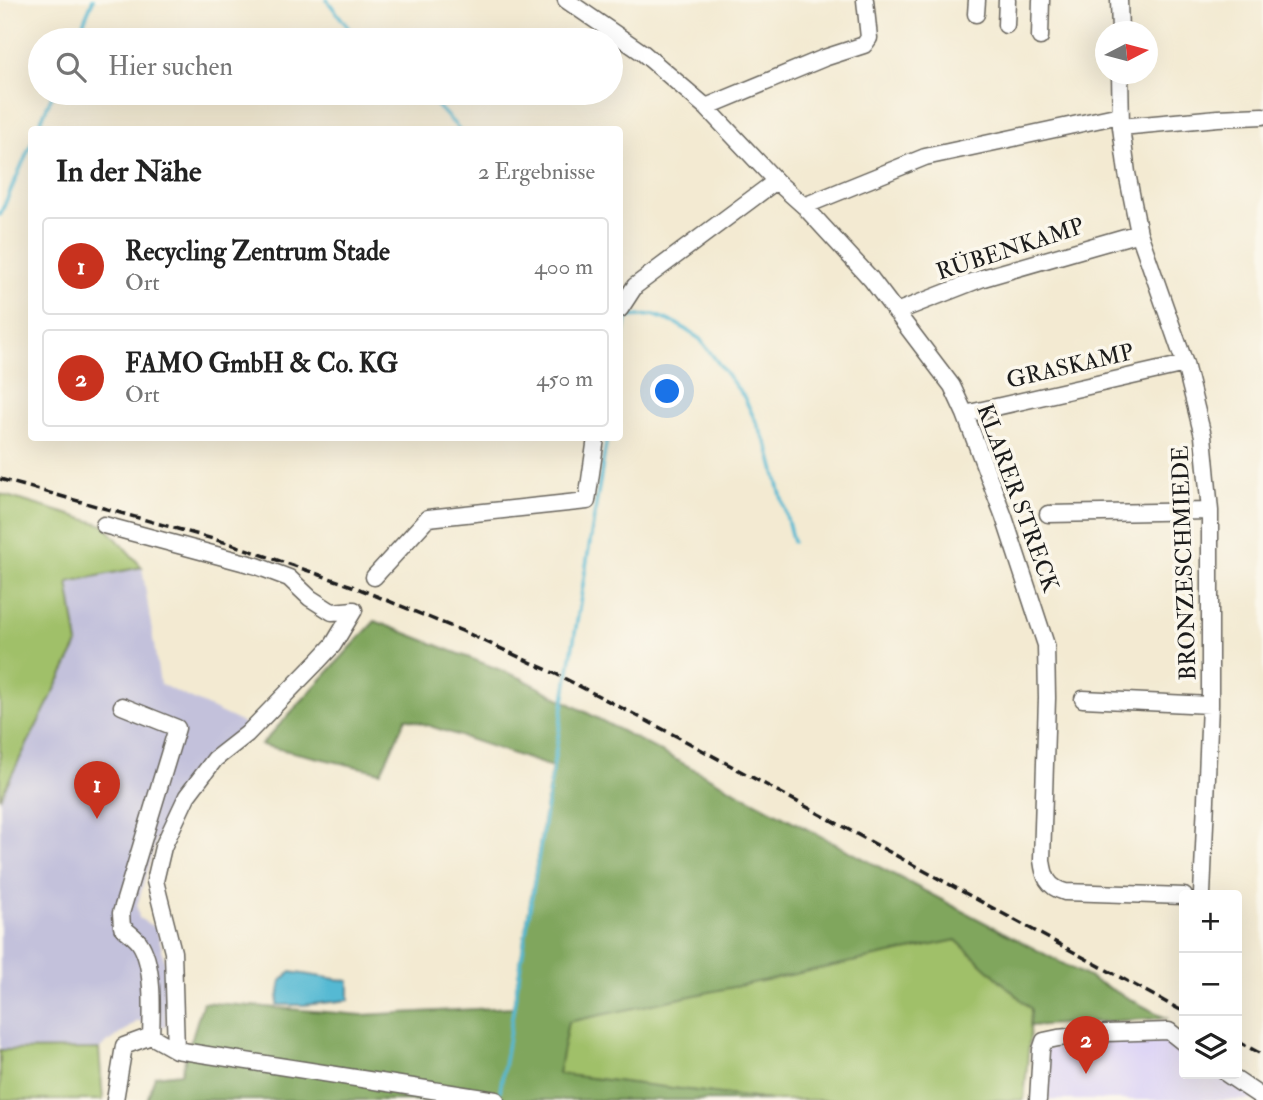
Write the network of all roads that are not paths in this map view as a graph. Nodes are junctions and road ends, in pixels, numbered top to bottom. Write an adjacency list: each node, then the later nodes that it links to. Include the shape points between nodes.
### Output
1 (566, 0): 8 (street, KLARER STRECK)
2 (864, 0): 12 (street, via 869,38 864,45)
3 (1007, 0): 7 (street)
4 (1041, 0): 9 (street)
5 (1119, 0): 6 (street)
6 (1120, 21)
7 (1006, 25)
8 (607, 28)
9 (1040, 37)
10 (623, 39): 12 (street, KLARER STRECK)
11 (1120, 84): 14 (street, BRONZESCHMIEDE)
12 (706, 107): 15 (street, KLARER STRECK)
13 (1263, 116): 14 (street)
14 (1121, 121): 16 (street, via 925,158); 17 (street, BRONZESCHMIEDE)
15 (776, 181): 16 (street, KLARER STRECK); 18 (street, via 635,286)
16 (804, 206): 19 (street, KLARER STRECK)
17 (1139, 233): 19 (street, RÜBENKAMP, via 984,278); 20 (street, BRONZESCHMIEDE)
18 (623, 304)
19 (896, 312): 21 (street, KLARER STRECK, via 952,386)
20 (1185, 364): 21 (street, GRASKAMP); 23 (street, BRONZESCHMIEDE, via 1203,436)
21 (965, 414): 31 (street, KLARER STRECK, via 1046,645 1042,860 1048,883 1065,892)
22 (596, 441): 26 (street, via 587,501 428,518)
23 (1210, 511): 24 (street); 28 (street, BRONZESCHMIEDE)
24 (1048, 514)
25 (104, 525): 34 (street, via 257,566 289,578 332,611 354,610 333,645 247,734 215,759 187,796 163,847 155,881 173,952)
26 (374, 577)
27 (1083, 699): 28 (street)
28 (1210, 705): 30 (street, BRONZESCHMIEDE)
29 (122, 706): 32 (street, via 177,728 121,913 122,927 146,954)
30 (1202, 890)
31 (1179, 896)
32 (151, 1036): 34 (street); 37 (street, via 124,1045)
33 (1179, 1038): 39 (street, via 1169,1031 1044,1041)
34 (176, 1050): 38 (street)
35 (1234, 1079): 36 (street)
36 (1263, 1098)
37 (115, 1100)
38 (496, 1100)
39 (1038, 1100)

